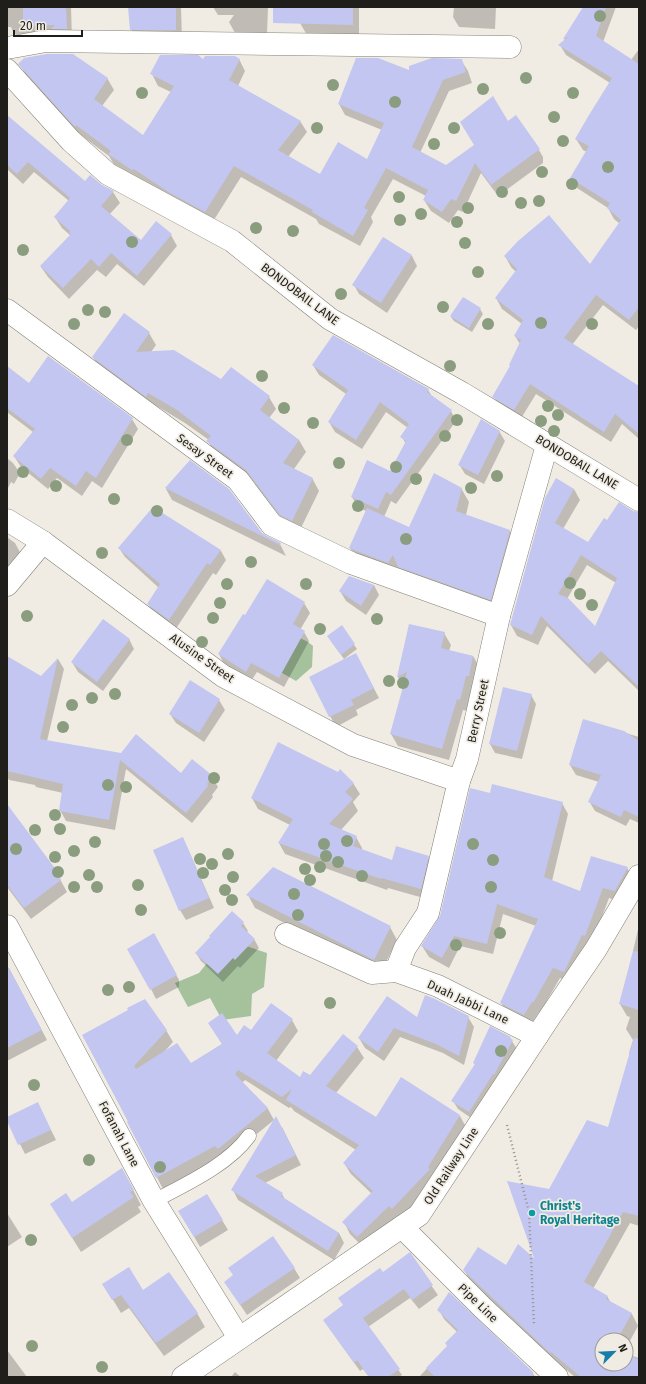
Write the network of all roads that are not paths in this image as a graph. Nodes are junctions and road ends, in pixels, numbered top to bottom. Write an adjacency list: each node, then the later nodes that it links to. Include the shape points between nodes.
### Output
1 (510, 47): 2 (street, via 46,41)
2 (7, 48)
3 (7, 70): 5 (street, BONDOBAIL LANE, via 71,141 108,174 232,241 330,319)
4 (7, 310): 10 (street, Sesay Street, via 238,480 272,525 351,563)
5 (548, 445): 6 (street, BONDOBAIL LANE); 10 (street, Berry Street)
6 (639, 500)
7 (7, 520): 8 (street, Alusine Street)
8 (43, 542): 9 (street); 11 (street, Alusine Street, via 223,676 353,745)
9 (7, 585)
10 (499, 616): 11 (street, Berry Street, via 468,759)
11 (459, 780): 15 (street, Berry Street, via 428,913 405,948)
12 (639, 876): 16 (street, Old Railway Line, via 596,949)
13 (7, 926): 18 (street, Fofanah Lane)
14 (286, 934): 15 (street, Duah Jabbi Lane, via 372,973)
15 (396, 971): 16 (street, Duah Jabbi Lane, via 438,986)
16 (537, 1036): 19 (street, Old Railway Line, via 419,1215)
17 (249, 1136): 18 (lane, via 242,1145 202,1177)
18 (154, 1201): 20 (street, Fofanah Lane)
19 (402, 1226): 20 (street, Old Railway Line); 22 (street, Pipe Line, via 483,1308)
20 (239, 1338): 21 (street, Old Railway Line)
21 (183, 1377)
22 (558, 1377)

